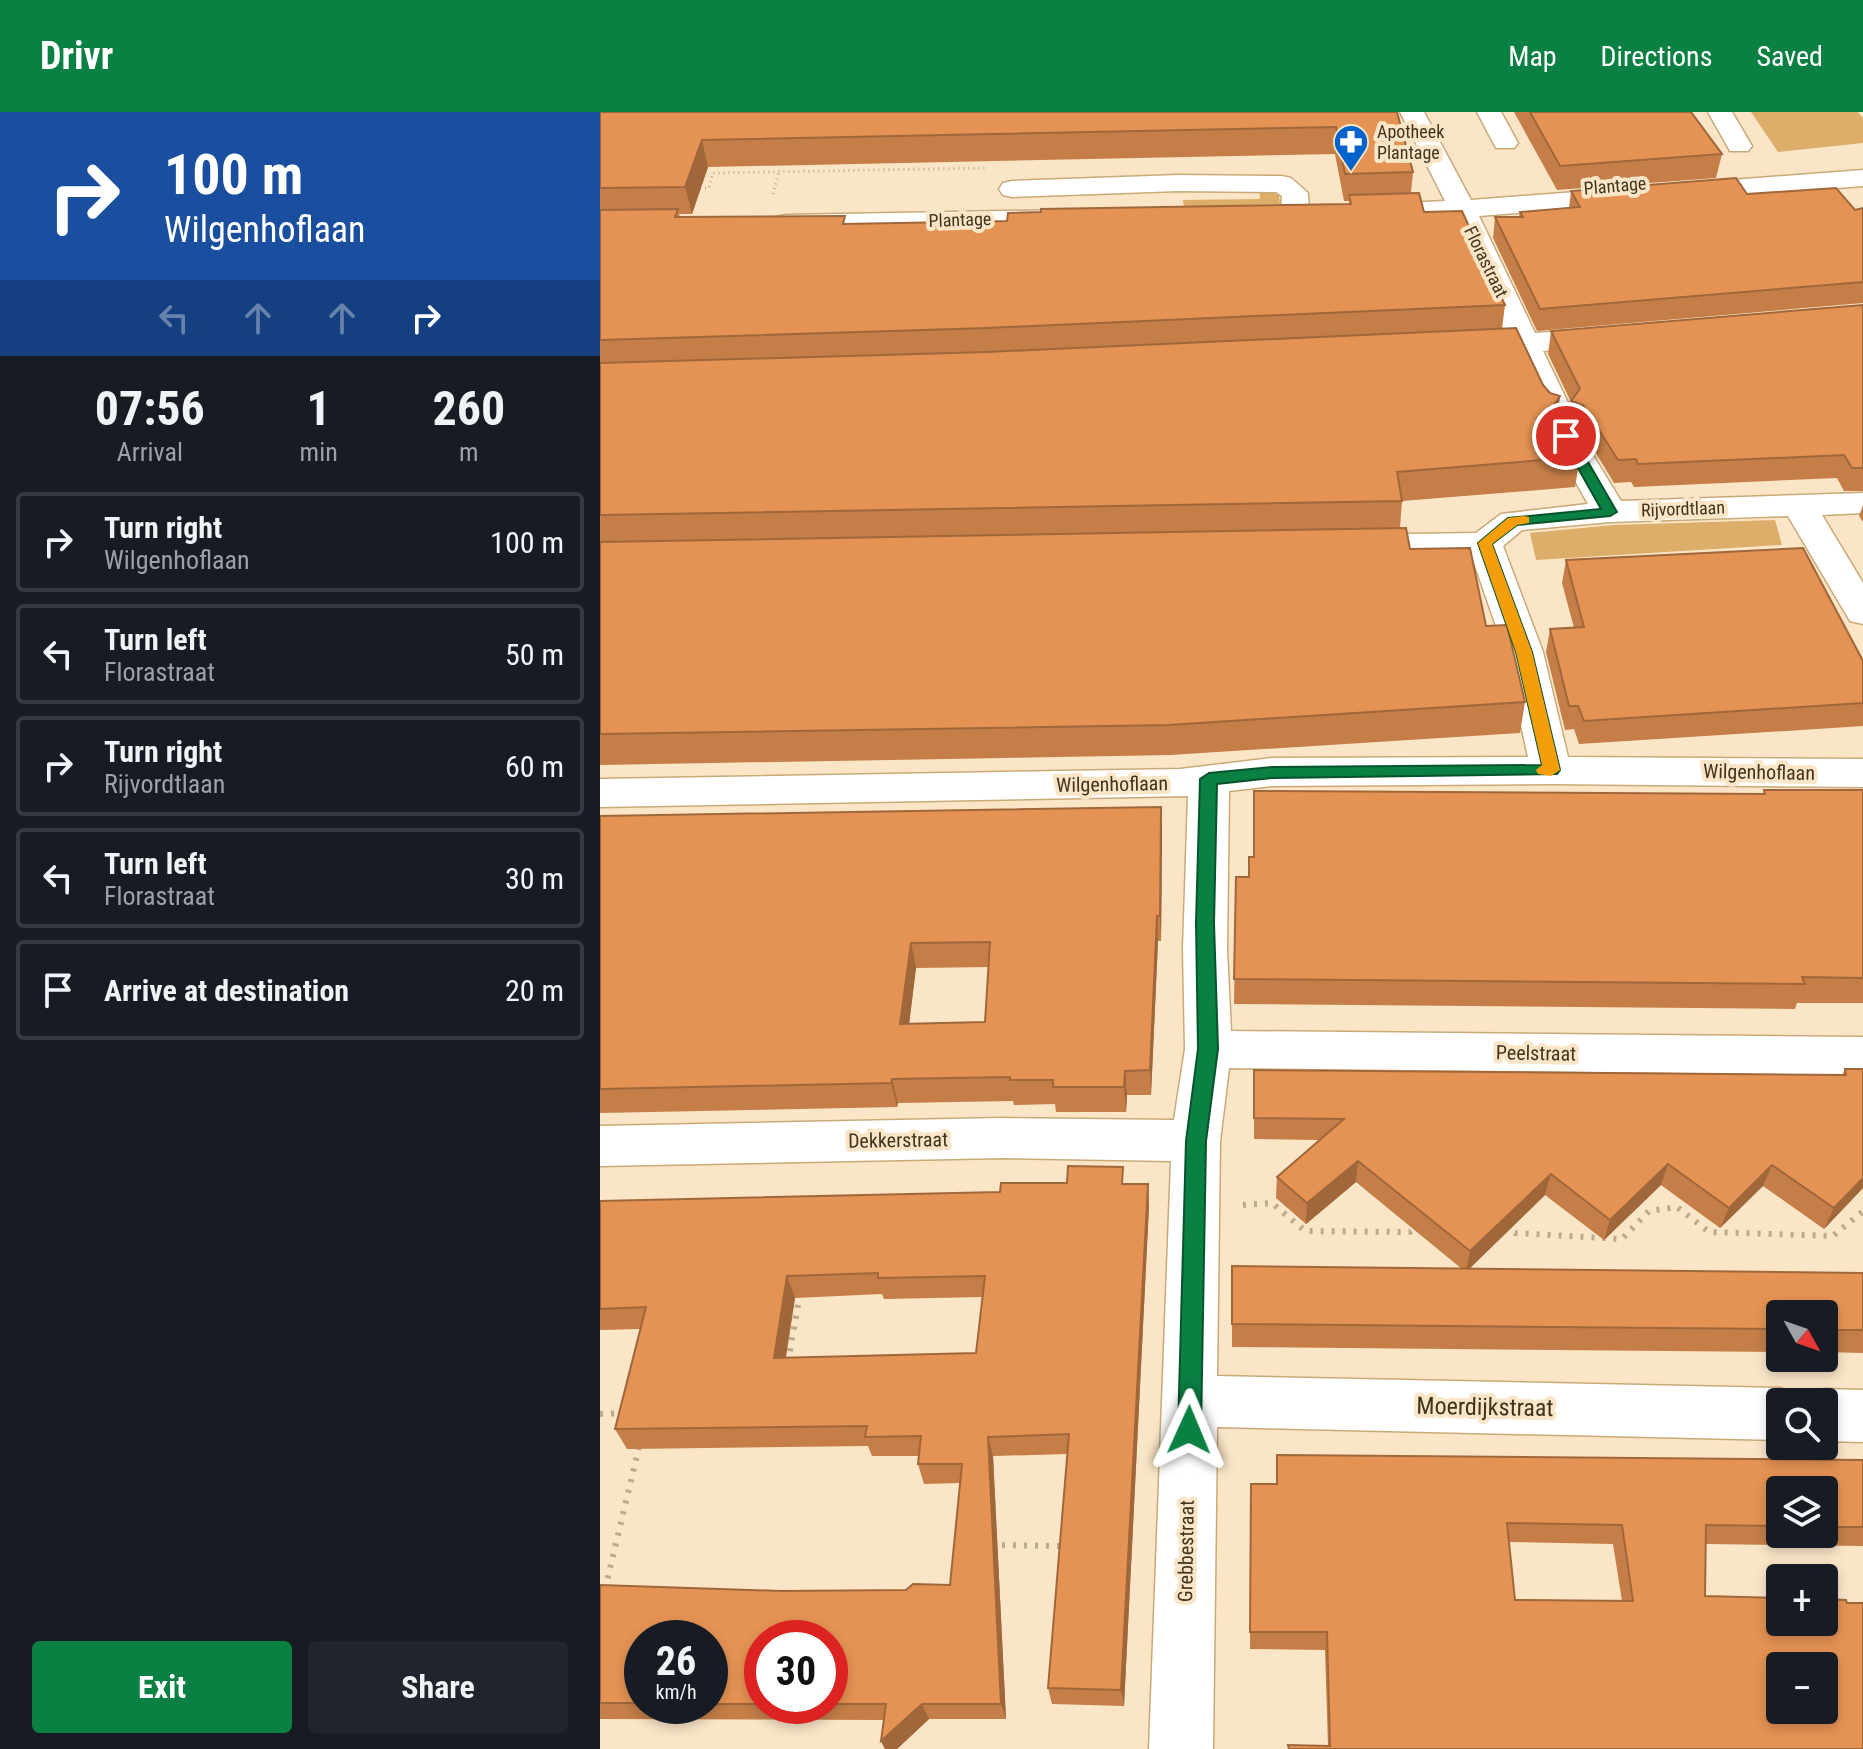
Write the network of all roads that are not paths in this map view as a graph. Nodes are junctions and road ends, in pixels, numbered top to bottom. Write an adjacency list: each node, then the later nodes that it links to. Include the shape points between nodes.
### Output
1 (1489, 112): 4 (street)
2 (1720, 112): 5 (street)
3 (1406, 115): 9 (street, Florastraat)
4 (1505, 143)
5 (1739, 146)
6 (1863, 165): 9 (street, Plantage)
7 (1863, 178): 9 (street, Plantage)
8 (993, 179): 10 (street, via 1282,184)
9 (1460, 207): 10 (street, Plantage); 15 (street, Florastraat)
10 (1321, 212): 11 (street, Plantage)
11 (1265, 213)
12 (1084, 217): 13 (street, Plantage, via 800,210)
13 (767, 224)
14 (1633, 334): 15 (street)
15 (1526, 344): 16 (street); 19 (street, Florastraat, via 1562,425)
16 (1432, 348)
17 (1863, 503): 18 (street, Rijvordtlaan)
18 (1799, 505): 19 (street, Rijvordtlaan); 22 (street)
19 (1610, 512): 20 (street, Rijvordtlaan, via 1513,521)
20 (1485, 543): 21 (street); 23 (street, via 1524,652)
21 (1323, 546)
22 (1863, 613)
23 (1551, 770): 24 (street, Wilgenhoflaan); 25 (street, Wilgenhoflaan, via 1273,772)
24 (1863, 773)
25 (1209, 779): 26 (street, Wilgenhoflaan); 27 (street, Grebbestraat)
26 (600, 793)
27 (1208, 1049): 28 (street, Peelstraat); 29 (street, Grebbestraat)
28 (1863, 1056)
29 (1196, 1141): 30 (street, Dekkerstraat, via 1002,1138); 31 (street, Grebbestraat)
30 (600, 1146)
31 (1190, 1401): 32 (street, Moerdijkstraat); 35 (street, Grebbestraat)
32 (1766, 1414)
33 (1838, 1415): 34 (street)
34 (1863, 1416)
35 (1181, 1749)

